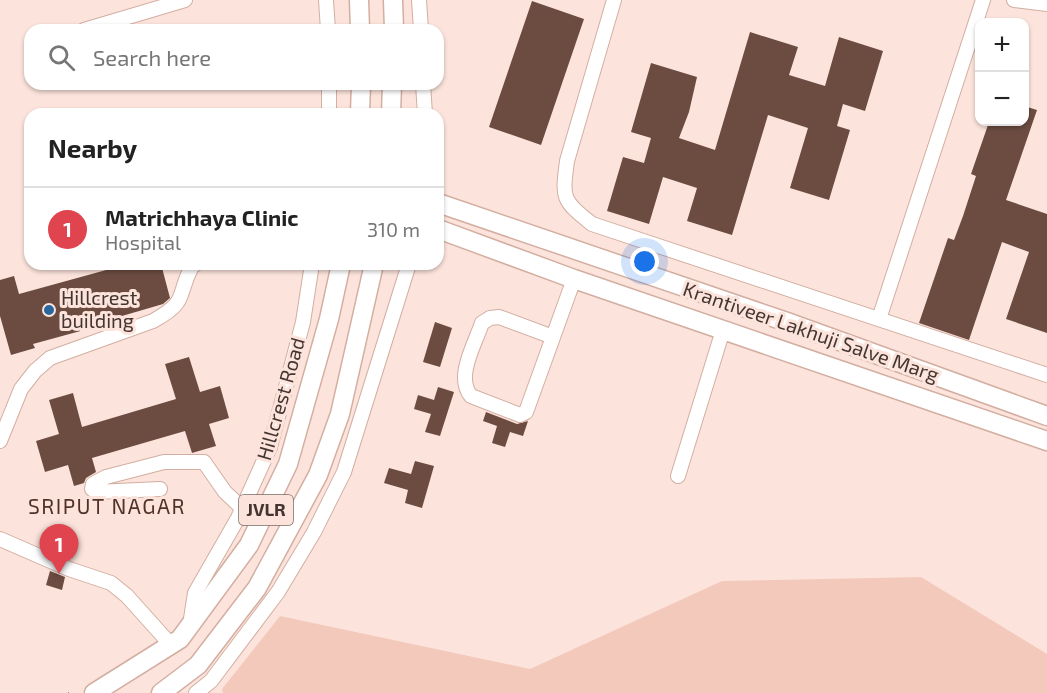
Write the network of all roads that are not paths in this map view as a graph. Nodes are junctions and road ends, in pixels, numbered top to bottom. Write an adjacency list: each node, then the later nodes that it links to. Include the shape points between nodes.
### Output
1 (184, 0): 10 (street)
2 (326, 0): 11 (street)
3 (359, 0): 12 (main road)
4 (393, 0): 13 (main road)
5 (419, 0): 14 (street)
6 (614, 0): 31 (street, via 567,161 564,187 569,206 592,224)
7 (983, 0): 31 (street)
8 (1014, 0): 9 (street)
9 (1047, 4)
10 (104, 24)
11 (328, 24)
12 (360, 24)
13 (394, 24)
14 (421, 24)
15 (329, 90): 19 (street)
16 (361, 90): 20 (main road)
17 (392, 90): 21 (main road)
18 (423, 90): 22 (street)
19 (329, 108)
20 (360, 108)
21 (391, 108)
22 (424, 108)
23 (444, 205): 35 (main road, Krantiveer Lakhuji Salve Marg)
24 (444, 231): 30 (main road, Krantiveer Lakhuji Salve Marg)
25 (190, 270): 36 (street, via 182,296 166,314 50,358 21,389)
26 (311, 270): 40 (street, Hillcrest Road, via 303,322 270,447)
27 (339, 270): 41 (main road, JVLR, via 288,464)
28 (374, 270): 46 (main road, JVLR, via 340,414 318,475 257,588 198,665)
29 (407, 270): 47 (street, via 344,472 278,592 211,681)
30 (574, 279): 32 (main road, Krantiveer Lakhuji Salve Marg); 33 (street)
31 (879, 319): 34 (street)
32 (723, 330): 37 (main road, Krantiveer Lakhuji Salve Marg); 38 (street)
33 (553, 337): 33 (street, via 524,414 471,396 466,390 463,376 483,323 490,318 499,317)
34 (1047, 375)
35 (1047, 416)
36 (0, 441)
37 (1047, 441)
38 (678, 476)
39 (160, 489): 40 (street, via 92,489 93,484 106,477 164,462 204,462)
40 (242, 508): 41 (street); 43 (street, Hillcrest Road, via 195,593)
41 (259, 524): 43 (main road, JVLR, via 249,545)
42 (0, 539): 44 (street, via 111,583)
43 (189, 627): 44 (main road, JVLR)
44 (171, 645): 45 (main road, JVLR)
45 (94, 693)
46 (161, 693)
47 (196, 693)

